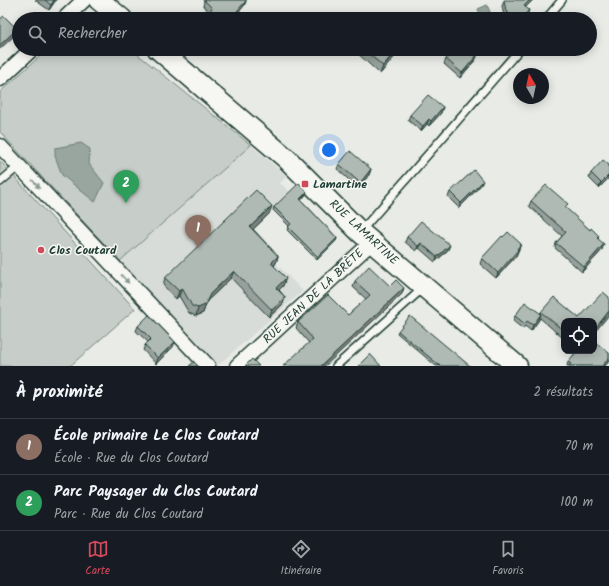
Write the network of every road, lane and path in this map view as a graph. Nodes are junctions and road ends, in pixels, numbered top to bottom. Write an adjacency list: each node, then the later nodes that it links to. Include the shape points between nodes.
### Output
1 (84, 0): 4 (street)
2 (99, 0): 5 (street)
3 (562, 0): 6 (lane)
4 (71, 12)
5 (114, 12)
6 (552, 12)
7 (25, 56): 10 (street)
8 (166, 56): 14 (street, RUE LAMARTINE, via 287,159)
9 (514, 56): 14 (lane)
10 (0, 79)
11 (0, 146): 12 (street)
12 (19, 166): 13 (lane); 16 (street, one-way to 16)
13 (0, 182)
14 (366, 237): 15 (street, RUE LAMARTINE); 17 (street, RUE JEAN DE LA BRÈTE)
15 (424, 287): 18 (lane); 19 (street, RUE LAMARTINE)
16 (208, 366)
17 (237, 366)
18 (336, 366)
19 (517, 366)

